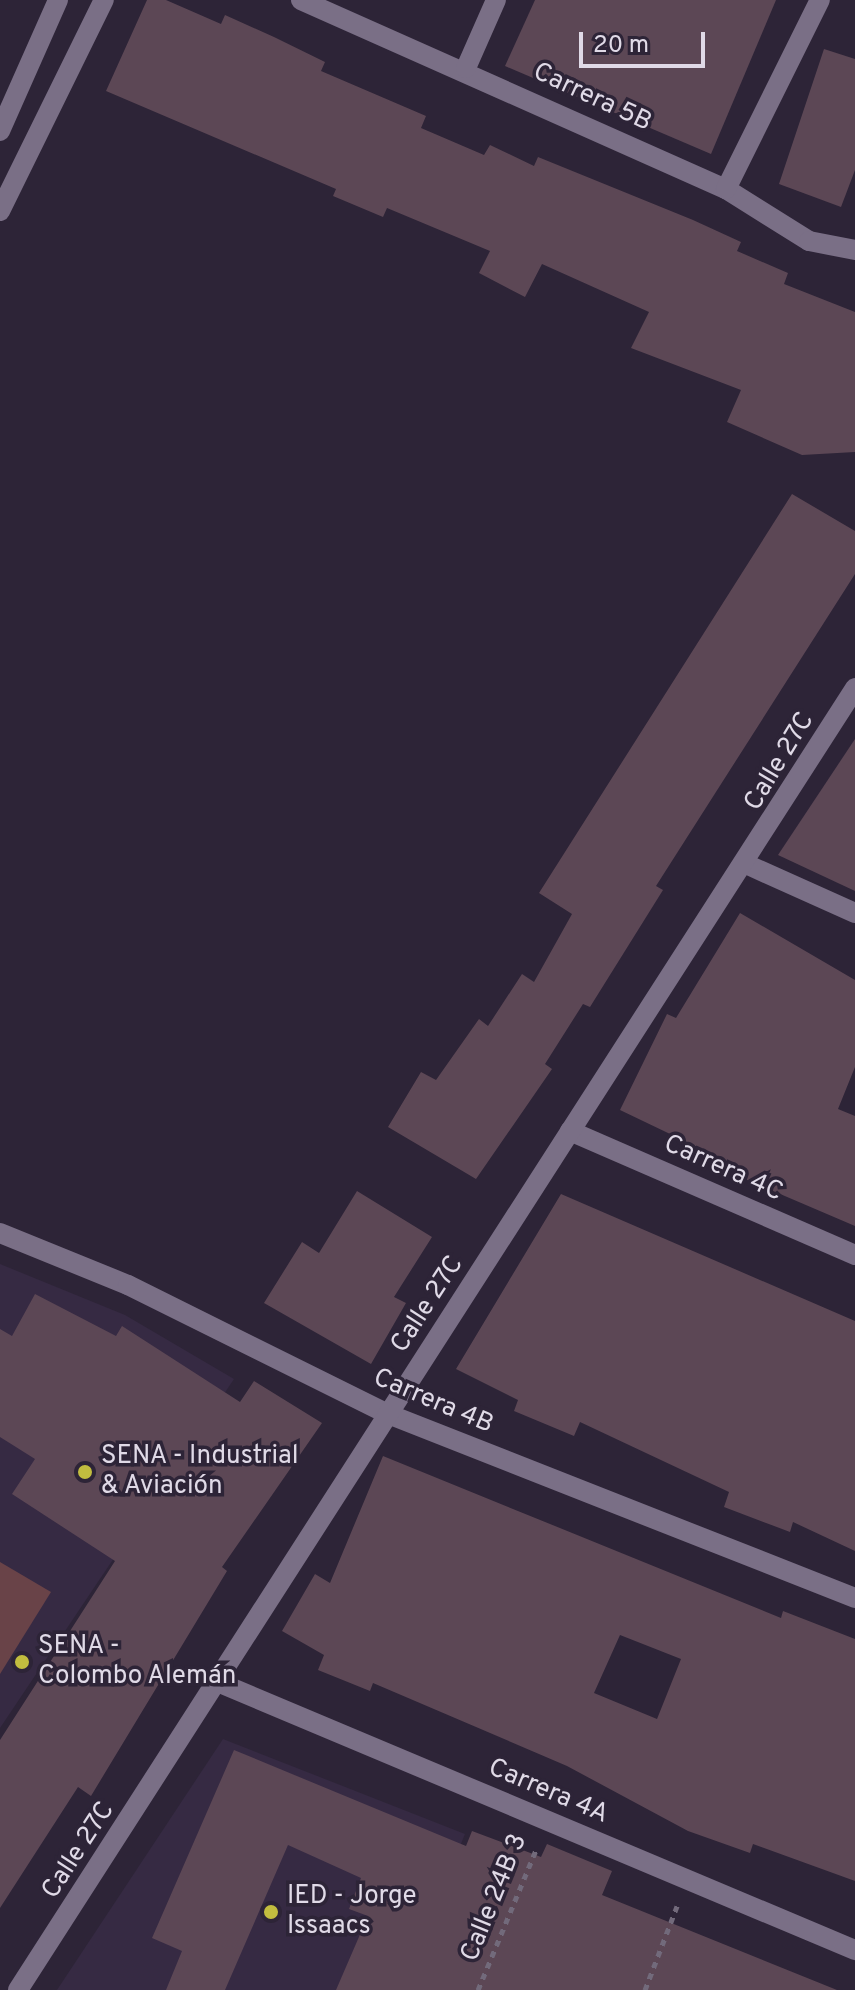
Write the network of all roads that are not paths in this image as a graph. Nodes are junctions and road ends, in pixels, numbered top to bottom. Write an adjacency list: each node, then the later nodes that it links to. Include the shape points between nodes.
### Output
1 (58, 0): 7 (street)
2 (104, 0): 9 (street)
3 (301, 0): 6 (street, Carrera 5B)
4 (496, 0): 6 (street)
5 (820, 0): 8 (street)
6 (466, 68): 8 (street, Carrera 5B)
7 (0, 131)
8 (726, 189): 10 (street, Carrera 5B, via 809,241)
9 (0, 211)
10 (855, 250)
11 (855, 688): 12 (street, Calle 27C)
12 (748, 865): 13 (street); 14 (street, Calle 27C)
13 (855, 913)
14 (570, 1131): 16 (street, Carrera 4C); 17 (street, Calle 27C)
15 (0, 1233): 17 (street, Carrera 4B, via 128,1285)
16 (855, 1255)
17 (388, 1414): 18 (street, Carrera 4B); 19 (street, Calle 27C)
18 (855, 1598)
19 (220, 1683): 20 (street, Carrera 4A); 21 (street, Calle 27C)
20 (855, 1950)
21 (18, 1990)

